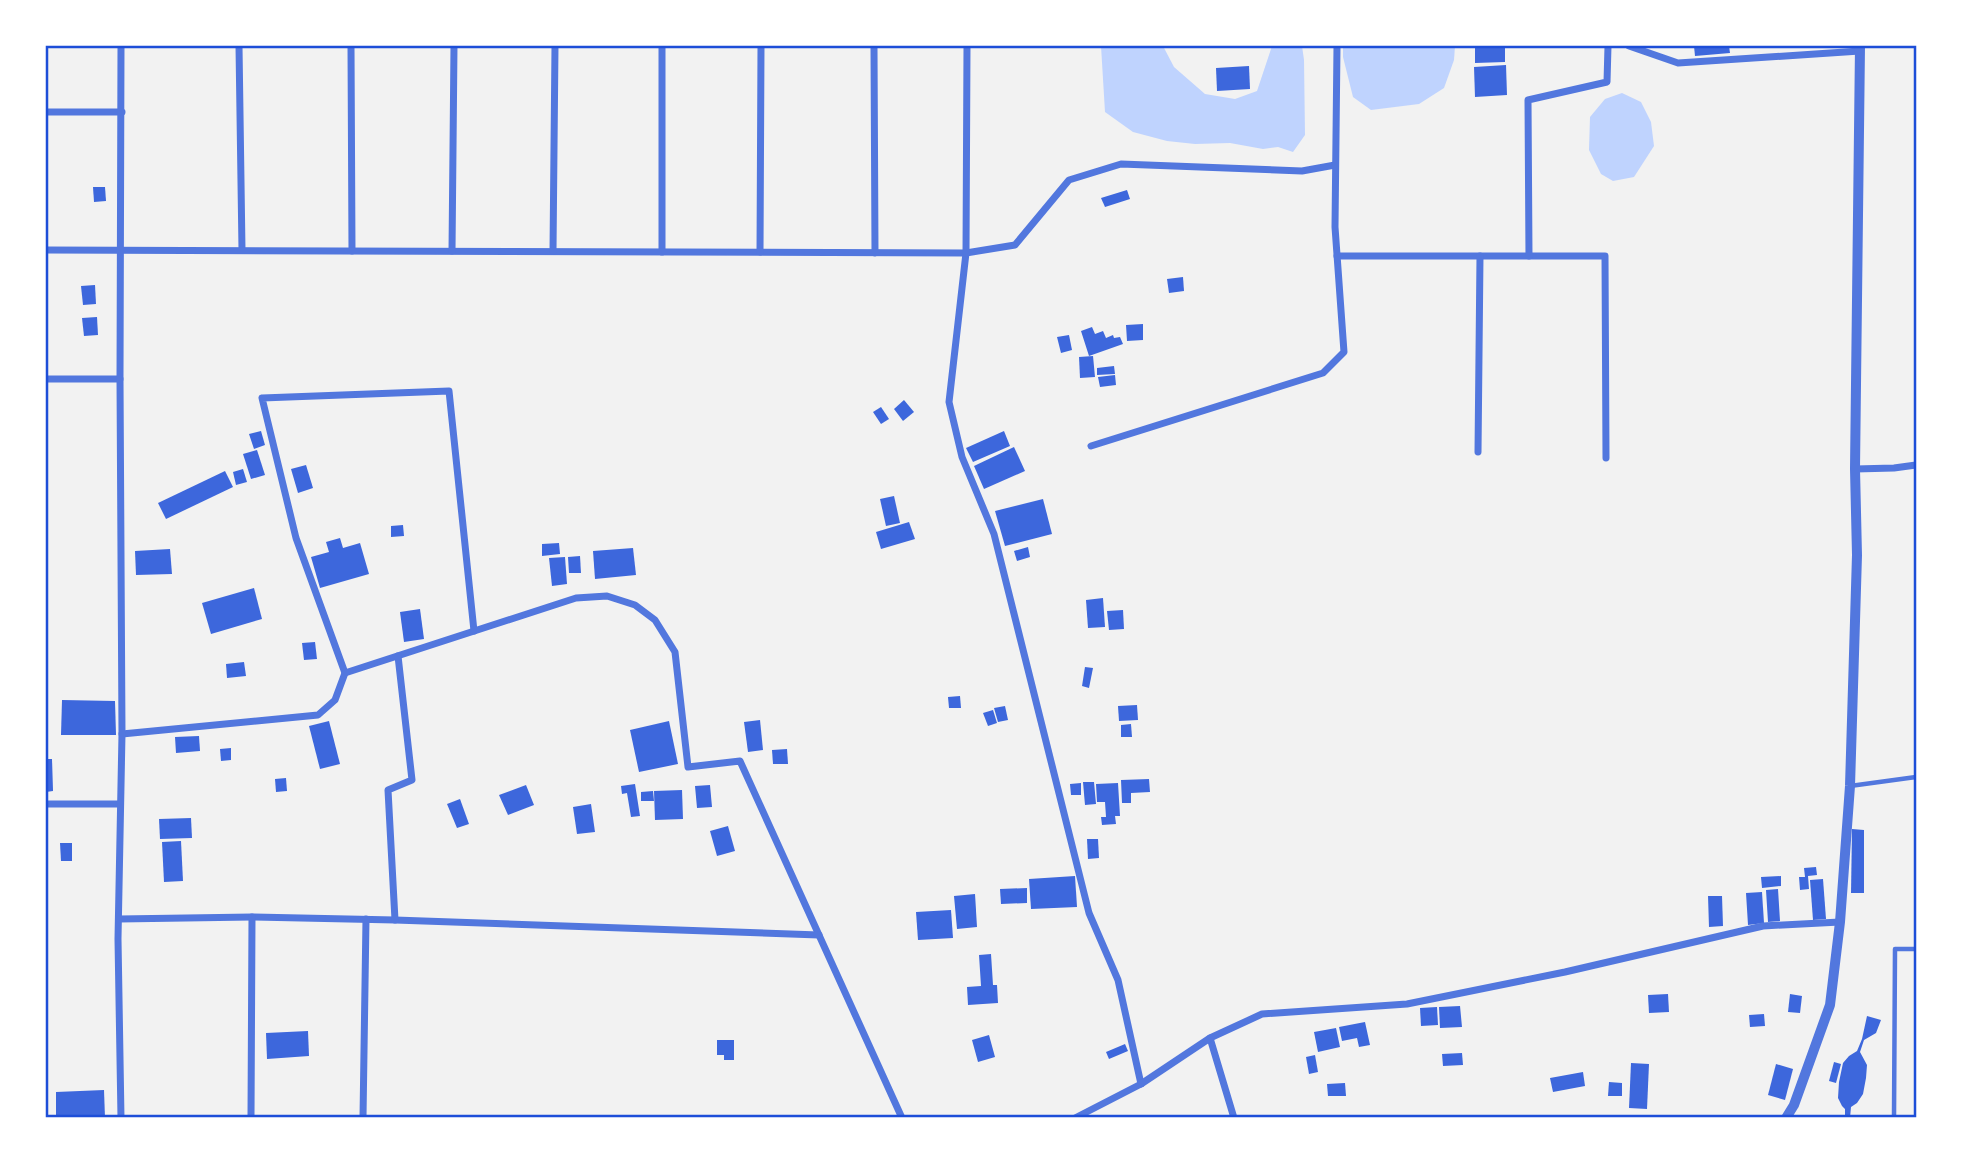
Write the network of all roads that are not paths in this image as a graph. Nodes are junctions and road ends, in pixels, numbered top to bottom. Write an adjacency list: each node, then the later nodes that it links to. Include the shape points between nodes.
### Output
1 (121, 46): 15 (street)
2 (239, 46): 19 (street)
3 (351, 46): 20 (street)
4 (454, 46): 21 (street)
5 (555, 46): 22 (street)
6 (662, 46): 23 (street)
7 (761, 46): 24 (street)
8 (874, 46): 25 (street)
9 (967, 46): 26 (street)
10 (1337, 46): 16 (street)
11 (1608, 46): 29 (street, via 1606,82 1528,100)
12 (1629, 46): 13 (street, via 1678,63)
13 (1860, 48): 36 (street)
14 (46, 112): 15 (street)
15 (121, 112): 18 (street)
16 (1335, 165): 26 (street, via 1302,171 1121,164 1069,180 1015,245); 27 (street)
17 (46, 250): 18 (street)
18 (121, 250): 19 (street); 31 (street)
19 (242, 250): 20 (street)
20 (352, 251): 21 (street)
21 (453, 251): 22 (street)
22 (554, 251): 23 (street)
23 (662, 252): 24 (street)
24 (760, 252): 25 (street)
25 (874, 253): 26 (street)
26 (966, 253): 53 (street, via 949,402 962,457 994,534 1090,913 1118,980)
27 (1337, 256): 28 (street); 32 (street, via 1344,352 1323,373)
28 (1480, 256): 29 (street); 33 (street)
29 (1529, 256): 34 (street, via 1605,256)
30 (46, 379): 31 (street)
31 (120, 379): 40 (street)
32 (1091, 446)
33 (1478, 452)
34 (1606, 458)
35 (1916, 465): 36 (street)
36 (1855, 469): 42 (street)
37 (474, 631): 38 (street); 39 (street, via 449,391 262,398 296,538); 50 (street, via 576,598 607,596 635,605 655,620 675,652 688,767 740,761)
38 (398, 656): 39 (street); 48 (street, via 412,780 388,790)
39 (345, 673): 40 (street, via 335,699 318,715)
40 (122, 734): 44 (street)
41 (1916, 777): 42 (lane)
42 (1850, 786): 49 (street)
43 (46, 804): 44 (street)
44 (120, 804): 46 (street)
45 (252, 917): 46 (street); 47 (street); 55 (street)
46 (119, 919): 54 (street)
47 (366, 919): 48 (street); 56 (street)
48 (395, 920): 50 (street)
49 (1840, 922): 52 (street, via 1763,926 1407,1004 1262,1014); 60 (street, via 1830,1005)
50 (818, 934): 57 (street)
51 (1916, 949): 61 (lane, via 1895,949)
52 (1210, 1038): 53 (street); 59 (street)
53 (1141, 1084): 58 (street)
54 (121, 1118)
55 (251, 1118)
56 (363, 1118)
57 (902, 1118)
58 (1074, 1118)
59 (1234, 1118)
60 (1786, 1118)
61 (1894, 1118)

